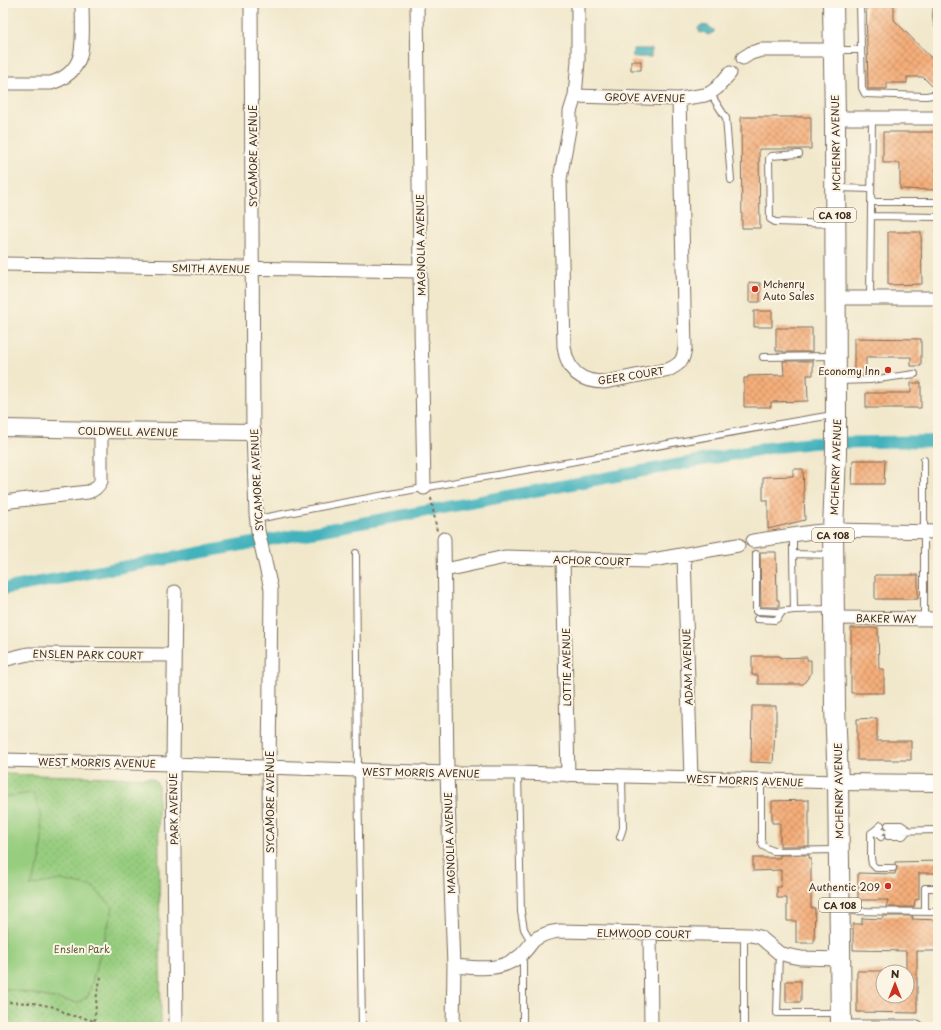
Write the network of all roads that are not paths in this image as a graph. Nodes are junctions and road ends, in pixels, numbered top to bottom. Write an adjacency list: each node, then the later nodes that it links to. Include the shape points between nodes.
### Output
1 (82, 3): 13 (street, via 81,45 79,59 73,69 58,81)
2 (251, 3): 31 (street, SYCAMORE AVENUE)
3 (417, 3): 32 (street, MAGNOLIA AVENUE)
4 (578, 3): 16 (street)
5 (833, 3): 9 (main road, MCHENRY AVENUE / CA 108)
6 (860, 3): 10 (lane)
7 (938, 3): 8 (lane)
8 (938, 25)
9 (834, 50): 10 (lane); 11 (street, via 761,50); 18 (main road, MCHENRY AVENUE / CA 108)
10 (861, 50): 15 (lane, via 862,88 865,94)
11 (743, 58)
12 (730, 73): 14 (street)
13 (3, 83)
14 (710, 93): 17 (street, GROVE AVENUE); 22 (lane, via 726,118)
15 (938, 94)
16 (575, 96): 17 (street, GROVE AVENUE); 17 (street, GEER COURT, via 570,112 560,179 564,346 572,370 595,382 670,369 678,365 684,357)
17 (679, 99)
18 (835, 118): 19 (street); 23 (main road, MCHENRY AVENUE / CA 108)
19 (872, 118): 20 (street); 24 (lane)
20 (938, 118)
21 (799, 154): 29 (lane, via 771,156 769,159 770,219 775,222)
22 (731, 180)
23 (835, 188): 24 (lane); 29 (main road, MCHENRY AVENUE / CA 108)
24 (870, 188): 25 (lane)
25 (870, 202): 26 (lane); 27 (lane)
26 (938, 202)
27 (870, 216): 28 (lane); 34 (lane)
28 (938, 218)
29 (835, 224): 33 (main road, MCHENRY AVENUE / CA 108)
30 (3, 264): 31 (street, SMITH AVENUE)
31 (253, 269): 32 (street, SMITH AVENUE); 43 (street, SYCAMORE AVENUE)
32 (420, 271): 45 (street, MAGNOLIA AVENUE)
33 (836, 298): 34 (street); 36 (main road, MCHENRY AVENUE / CA 108)
34 (870, 298): 35 (street)
35 (938, 298)
36 (836, 356): 37 (lane); 39 (main road, MCHENRY AVENUE / CA 108)
37 (763, 357)
38 (915, 374): 39 (lane, via 870,380)
39 (836, 381): 40 (main road, MCHENRY AVENUE / CA 108)
40 (836, 421): 45 (lane, via 693,439); 48 (main road, MCHENRY AVENUE / CA 108)
41 (3, 428): 42 (street, COLDWELL AVENUE)
42 (101, 430): 43 (street, COLDWELL AVENUE); 46 (street, via 101,481 93,491)
43 (253, 432): 47 (street, SYCAMORE AVENUE)
44 (924, 460): 49 (lane)
45 (424, 488): 47 (lane)
46 (3, 502)
47 (258, 525): 72 (street, SYCAMORE AVENUE, via 271,589)
48 (833, 530): 49 (street); 52 (street); 58 (main road, MCHENRY AVENUE / CA 108)
49 (924, 532): 50 (street); 66 (lane)
50 (938, 532)
51 (441, 534): 60 (street, MAGNOLIA AVENUE)
52 (793, 535): 54 (street); 56 (lane)
53 (738, 545): 57 (street, ACHOR COURT)
54 (755, 547): 63 (lane, via 756,611)
55 (356, 553): 73 (lane)
56 (793, 554): 58 (lane); 62 (lane)
57 (684, 555): 59 (street, ACHOR COURT, via 647,561); 78 (street, ADAM AVENUE)
58 (833, 555): 64 (main road, MCHENRY AVENUE / CA 108)
59 (563, 559): 60 (street, ACHOR COURT, via 505,557); 76 (street, LOTTIE AVENUE)
60 (445, 570): 74 (street, MAGNOLIA AVENUE)
61 (175, 592): 68 (street, PARK AVENUE)
62 (794, 610): 63 (lane); 64 (lane)
63 (782, 612): 65 (lane, via 775,620)
64 (834, 614): 66 (street, BAKER WAY); 80 (main road, MCHENRY AVENUE / CA 108)
65 (757, 619)
66 (924, 619): 67 (street, BAKER WAY)
67 (938, 619)
68 (174, 655): 69 (street, ENSLEN PARK COURT, via 28,654); 71 (street, PARK AVENUE)
69 (3, 660)
70 (3, 760): 71 (street, WEST MORRIS AVENUE)
71 (173, 764): 72 (street, WEST MORRIS AVENUE); 100 (street, PARK AVENUE)
72 (269, 767): 73 (street, WEST MORRIS AVENUE); 101 (street, SYCAMORE AVENUE)
73 (358, 770): 74 (street, WEST MORRIS AVENUE); 102 (lane)
74 (447, 773): 75 (street, WEST MORRIS AVENUE); 98 (street, MAGNOLIA AVENUE)
75 (518, 774): 76 (street, WEST MORRIS AVENUE); 94 (lane, via 521,912 524,929)
76 (568, 775): 77 (street, WEST MORRIS AVENUE)
77 (622, 776): 78 (street, WEST MORRIS AVENUE); 85 (lane, via 623,828)
78 (691, 778): 79 (street, WEST MORRIS AVENUE)
79 (761, 780): 80 (street, WEST MORRIS AVENUE); 86 (lane, via 761,840 764,846 773,851)
80 (838, 782): 81 (street); 86 (main road, MCHENRY AVENUE / CA 108)
81 (938, 783)
82 (908, 830): 83 (lane); 84 (lane, via 901,825); 84 (lane, via 903,836)
83 (938, 830)
84 (885, 831): 87 (lane, via 874,831 871,834 872,864 876,868)
85 (620, 837)
86 (839, 850): 89 (main road, MCHENRY AVENUE / CA 108)
87 (893, 868)
88 (938, 888): 90 (lane, via 925,888)
89 (840, 911): 90 (lane); 97 (main road, MCHENRY AVENUE / CA 108)
90 (925, 912): 91 (lane)
91 (938, 912)
92 (650, 933): 93 (street, ELMWOOD COURT); 94 (street, ELMWOOD COURT, via 559,931 548,933); 105 (street)
93 (744, 934): 95 (street, ELMWOOD COURT, via 760,937); 106 (lane)
94 (532, 943): 96 (street, ELMWOOD COURT)
95 (779, 952): 97 (street, ELMWOOD COURT, via 801,958); 99 (lane, via 778,1013)
96 (520, 956): 98 (street, ELMWOOD COURT, via 510,963 493,968); 104 (lane, via 523,962)
97 (841, 959): 99 (main road, MCHENRY AVENUE / CA 108)
98 (454, 966): 103 (street, MAGNOLIA AVENUE)
99 (841, 1022): 107 (street)
100 (176, 1027)
101 (271, 1027)
102 (362, 1027)
103 (453, 1027)
104 (523, 1027)
105 (651, 1027)
106 (744, 1027)
107 (917, 1027)

